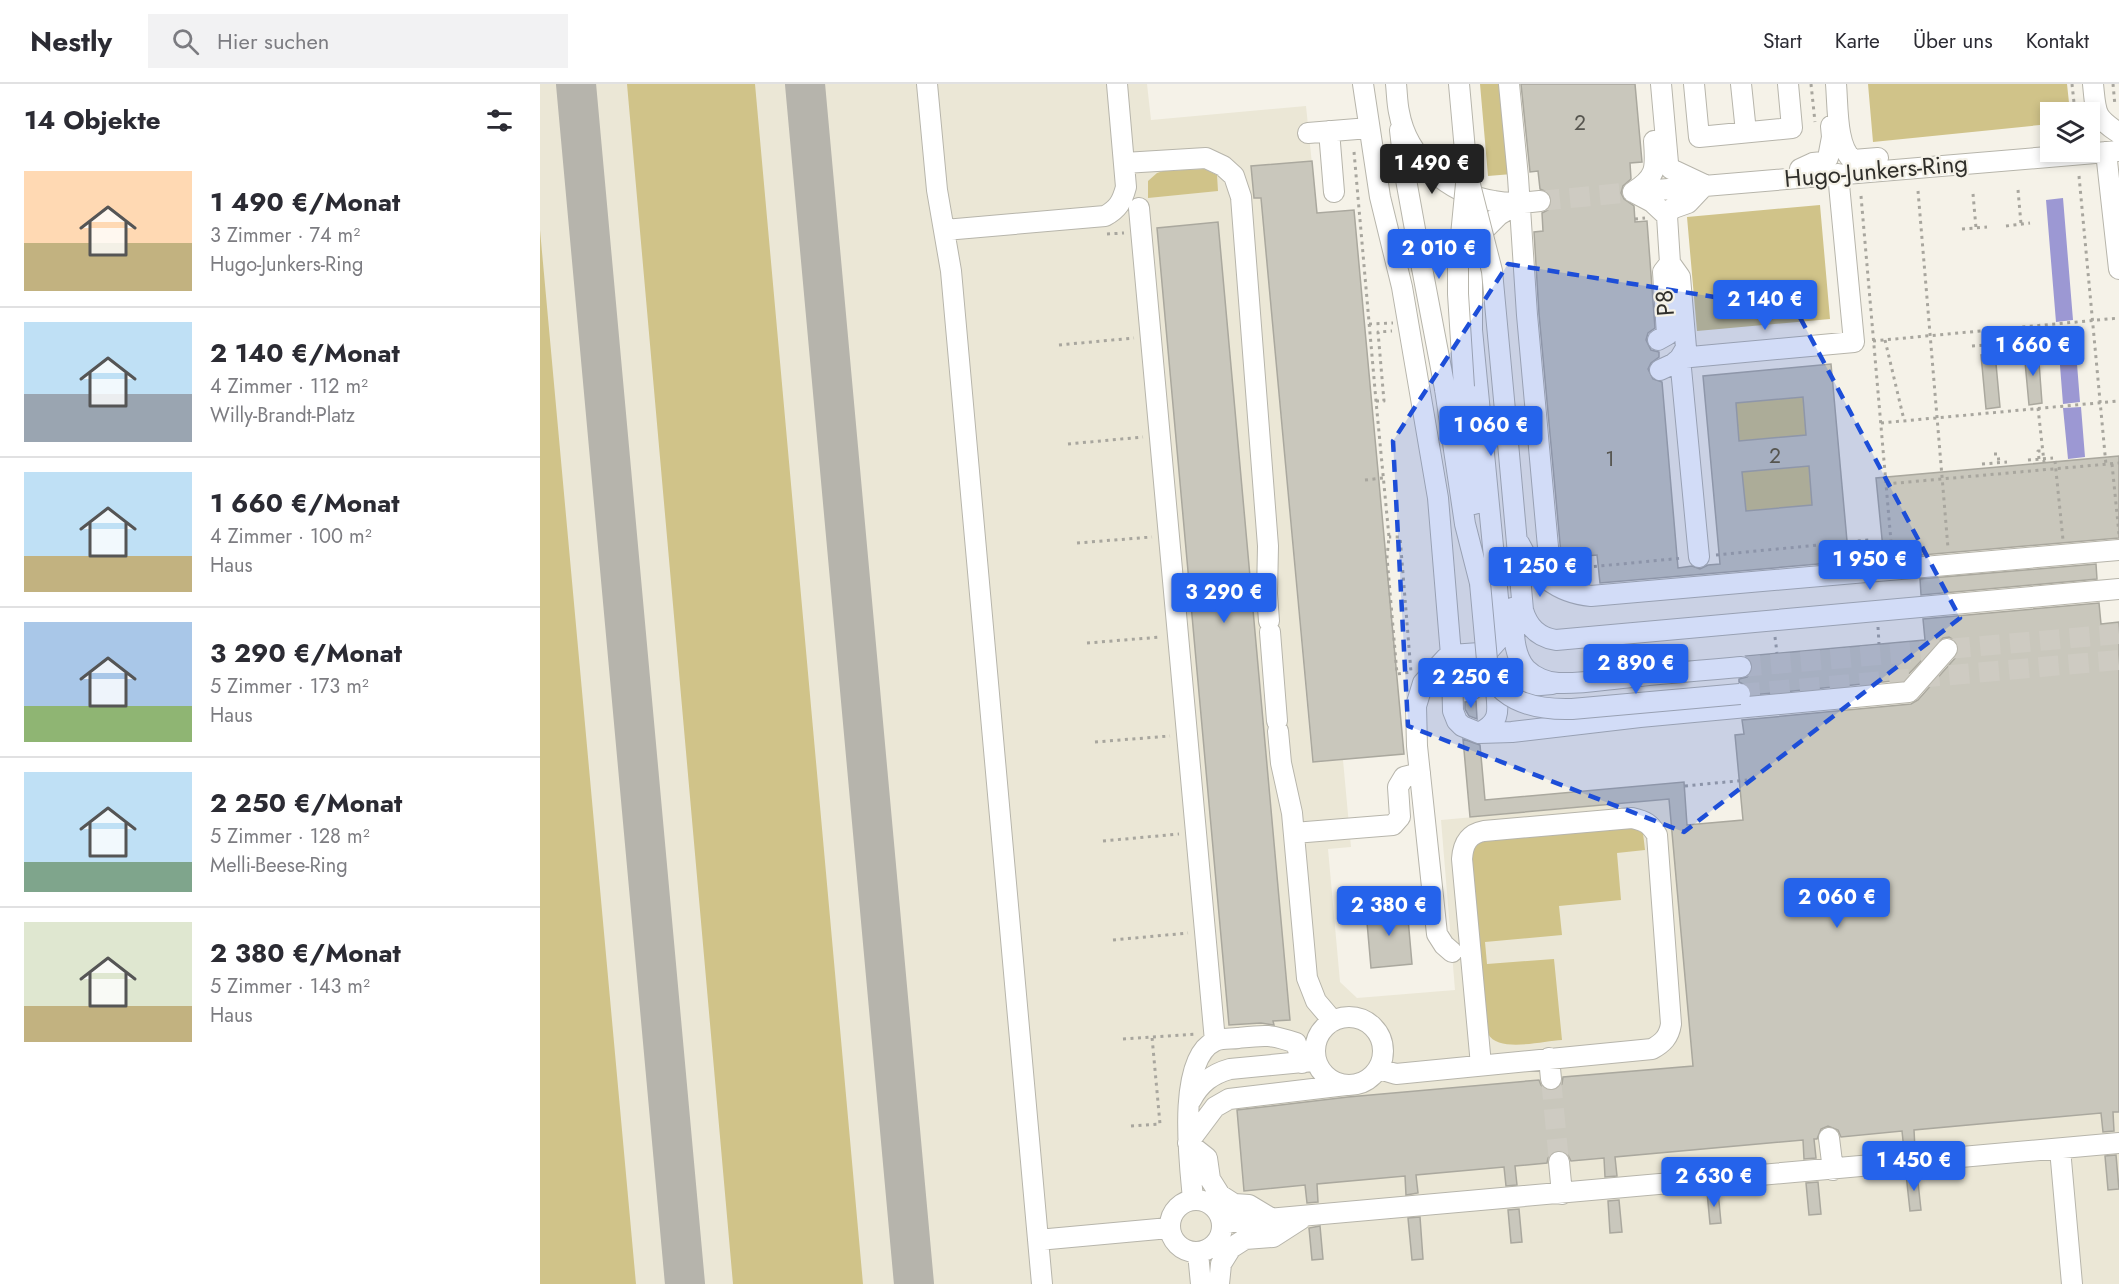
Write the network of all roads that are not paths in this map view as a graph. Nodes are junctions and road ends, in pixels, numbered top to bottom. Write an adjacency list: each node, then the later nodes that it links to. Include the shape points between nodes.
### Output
1 (927, 84): 35 (street, via 937,190)
2 (1117, 84): 23 (street)
3 (1362, 84): 18 (street)
4 (1396, 84): 16 (street)
5 (1459, 84): 25 (street)
6 (1509, 84): 32 (street)
7 (1649, 84): 30 (street, via 1656,164 1650,179)
8 (1661, 84): 28 (street, via 1671,170)
9 (1694, 84): 20 (street, via 1699,137)
10 (1741, 84): 20 (street)
11 (1788, 84): 20 (street, via 1792,128)
12 (1827, 84): 27 (street, via 1832,137 1828,158)
13 (1836, 84): 24 (street, via 1846,155 1853,160 1888,157)
14 (2093, 84): 17 (street, via 2098,115)
15 (2109, 85): 17 (street)
16 (1399, 113): 32 (street, via 1415,151 1436,175 1477,197); 45 (street, bridge, via 1405,174 1466,524)
17 (2113, 123)
18 (1361, 128): 19 (street); 48 (street, via 1402,287 1438,498)
19 (1329, 131): 21 (street); 29 (street)
20 (1746, 132)
21 (1308, 133)
22 (2113, 152): 24 (street, Hugo-Junkers-Ring); 37 (street)
23 (1124, 163): 35 (street, via 1123,201 1105,216); 57 (street, via 1206,158 1224,166 1234,176 1241,198 1268,546 1269,626 1281,763)
24 (1917, 167): 26 (street, Hugo-Junkers-Ring)
25 (1467, 173): 41 (street, bridge, via 1492,271); 45 (street, bridge, via 1458,312)
26 (1838, 174): 27 (street, Hugo-Junkers-Ring); 39 (street, via 1854,342)
27 (1778, 179): 28 (street, Hugo-Junkers-Ring)
28 (1705, 184): 30 (street, Hugo-Junkers-Ring); 34 (street, via 1688,203 1671,209)
29 (1334, 192)
30 (1633, 192): 34 (street)
31 (1540, 201): 32 (street)
32 (1519, 203): 44 (street, via 1549,558 1557,569); 48 (street, via 1484,230 1477,243 1472,279 1472,330 1501,629 1499,639 1490,649)
33 (1139, 208): 60 (street)
34 (1667, 216): 36 (street)
35 (945, 230): 80 (street)
36 (1670, 263): 38 (street, P8, via 1663,272 1667,335); 39 (street, via 1680,277 1686,348)
37 (2119, 269)
38 (1658, 340)
39 (1680, 358): 40 (street); 43 (street)
40 (1660, 370)
41 (1514, 532): 42 (street, via 1531,564 1549,582 1568,592 1591,596); 46 (street, via 1526,617 1535,631 1556,640); 50 (street, via 1509,570 1516,650 1525,668)
42 (2119, 550)
43 (1699, 557)
44 (1563, 570)
45 (1480, 583): 54 (street, bridge, via 1488,671 1493,681 1516,700 1549,710)
46 (2119, 589)
47 (1947, 649): 55 (street, via 1909,692)
48 (1452, 661): 52 (street, via 1458,677); 55 (street, via 1453,711 1462,726); 56 (street, via 1432,672 1423,683 1416,706)
49 (1741, 667): 50 (street)
50 (1558, 684): 51 (street)
51 (1519, 687)
52 (1473, 689)
53 (1496, 690): 55 (street, via 1498,712 1491,727)
54 (1740, 694)
55 (1479, 733)
56 (1420, 773): 57 (street, via 1404,777 1398,787 1400,817 1393,825); 58 (street, via 1437,934)
57 (1294, 833): 59 (street, via 1307,978 1316,1001)
58 (1452, 952)
59 (1333, 1021): 62 (street, via 1321,1032); 64 (street, via 1354,1017 1374,1027 1383,1046)
60 (1214, 1037): 62 (street, via 1274,1035 1296,1043); 67 (street, via 1193,1072)
61 (1549, 1058): 63 (street); 63 (street, via 1652,1049 1670,1033 1657,836 1644,820 1484,831 1468,838 1462,859); 65 (street)
62 (1309, 1062): 66 (street, via 1331,1080); 67 (street, via 1217,1073 1204,1081)
63 (1481, 1065): 64 (street, via 1396,1074)
64 (1379, 1069): 66 (street, via 1364,1083)
65 (1551, 1078)
66 (1346, 1086): 69 (street, via 1229,1099 1215,1107)
67 (1189, 1105): 69 (street)
68 (1829, 1138): 73 (street)
69 (1188, 1143): 75 (street); 77 (street, via 1207,1158 1210,1179 1220,1195 1234,1203 1250,1205)
70 (2119, 1143): 71 (street)
71 (2060, 1149): 73 (street); 85 (street)
72 (1559, 1162): 74 (street)
73 (1833, 1170): 74 (street)
74 (1562, 1194): 76 (street)
75 (1193, 1199): 78 (street, via 1209,1203); 79 (street, via 1173,1212)
76 (1305, 1217): 77 (street); 84 (street, via 1273,1237 1245,1239 1231,1248 1221,1264)
77 (1274, 1220): 78 (street)
78 (1222, 1223): 81 (street, via 1213,1246)
79 (1169, 1228): 80 (street); 81 (street, via 1176,1244)
80 (1038, 1240): 82 (street)
81 (1198, 1252): 83 (street)
82 (1042, 1284)
83 (1201, 1284)
84 (1219, 1284)
85 (2072, 1284)

